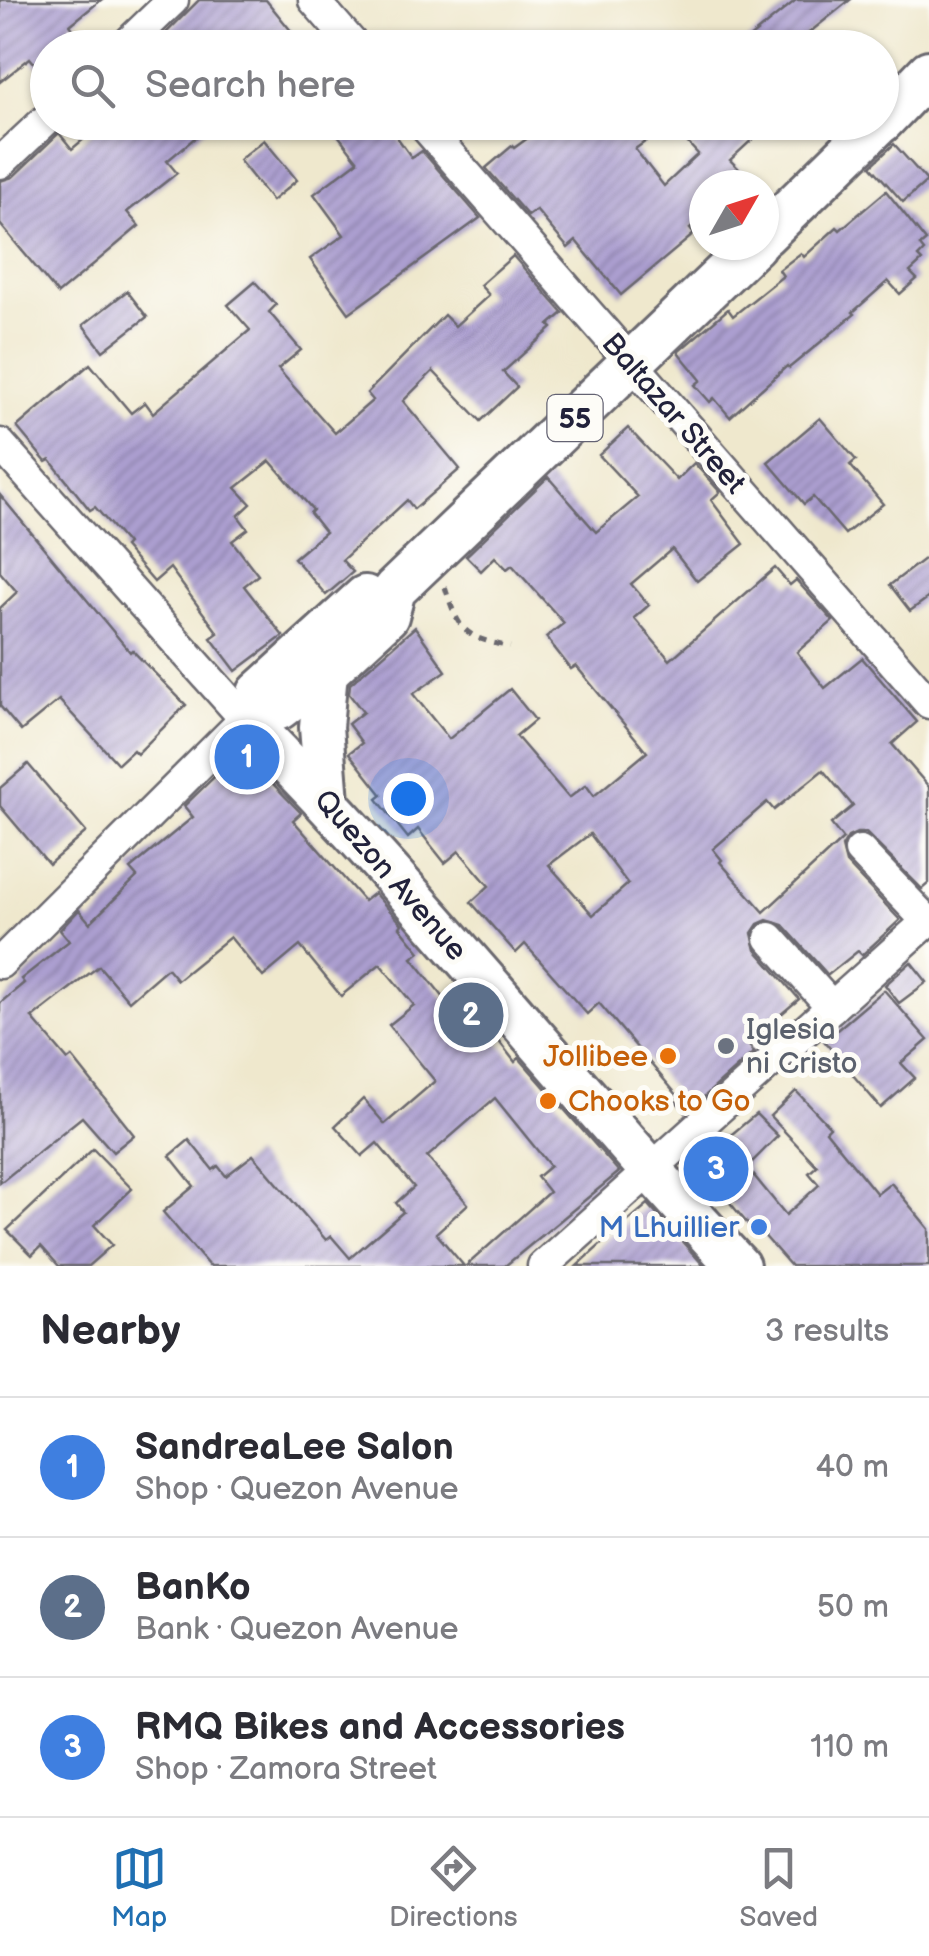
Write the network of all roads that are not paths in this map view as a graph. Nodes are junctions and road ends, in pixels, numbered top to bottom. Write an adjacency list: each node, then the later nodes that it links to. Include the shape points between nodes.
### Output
1 (173, 0): 3 (street)
2 (314, 0): 4 (street)
3 (142, 30)
4 (340, 30)
5 (929, 72): 6 (highway)
6 (899, 103)
7 (30, 134): 10 (street)
8 (436, 140): 13 (street, Baltazar Street)
9 (862, 140): 11 (highway)
10 (0, 162)
11 (779, 221)
12 (738, 260): 13 (highway, 55)
13 (630, 364): 15 (highway, 55); 17 (street, Baltazar Street)
14 (0, 444): 18 (street, Quezon Avenue)
15 (394, 590): 16 (highway, 55, via 387,616); 18 (highway, 55, via 368,595 261,688)
16 (326, 672): 18 (highway, 55, via 279,708); 19 (highway, via 321,727)
17 (929, 703)
18 (245, 720): 19 (highway, Quezon Avenue); 23 (street)
19 (327, 801): 25 (highway, Quezon Avenue)
20 (860, 852): 21 (street)
21 (928, 920): 24 (street)
22 (770, 938): 24 (street)
23 (0, 963)
24 (832, 1007): 25 (street)
25 (650, 1172): 26 (street); 27 (highway, Quezon Avenue)
26 (543, 1266)
27 (738, 1266)

